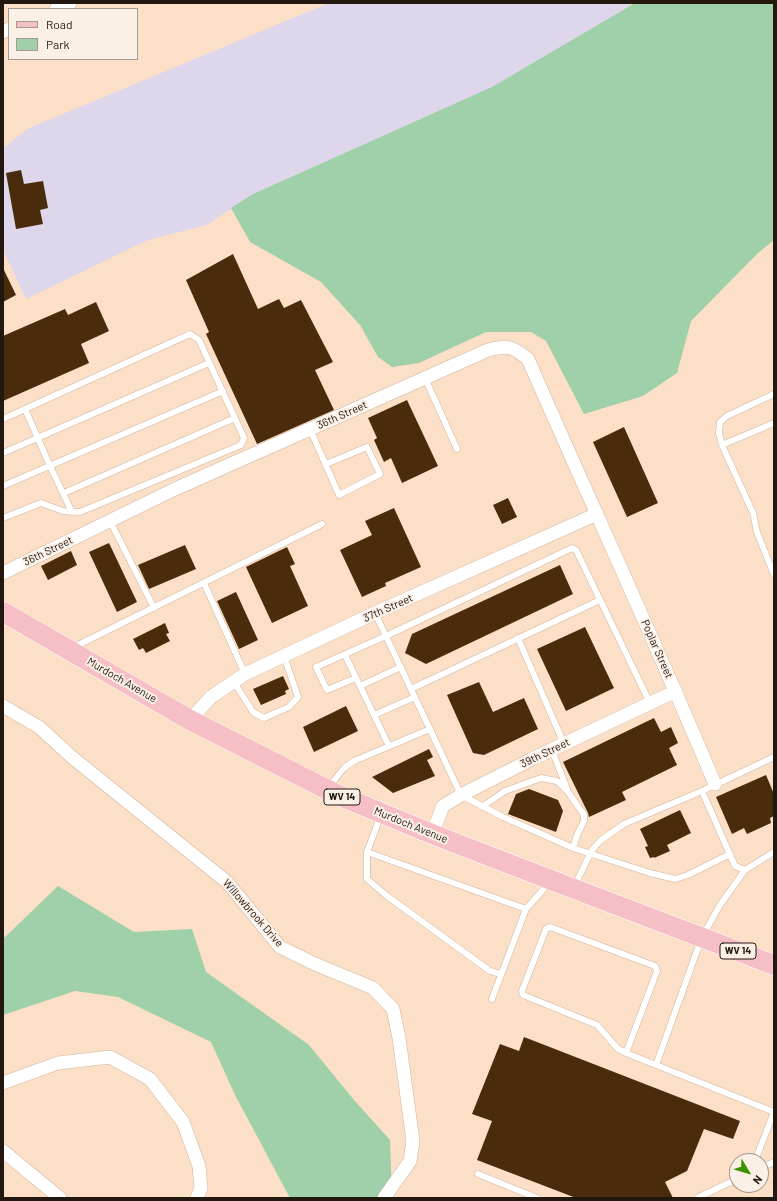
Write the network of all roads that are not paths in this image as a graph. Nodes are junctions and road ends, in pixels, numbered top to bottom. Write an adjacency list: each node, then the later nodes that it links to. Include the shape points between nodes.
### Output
1 (70, 3): 2 (street)
2 (58, 8)
3 (209, 363): 5 (lane); 7 (lane, via 199,340 190,334); 12 (lane)
4 (425, 378): 11 (street, 36th Street); 14 (lane); 21 (street, 36th Street, via 503,346 517,350 528,358)
5 (223, 391): 8 (lane); 17 (lane)
6 (774, 394): 13 (lane, via 727,416 720,422)
7 (26, 409): 9 (lane); 12 (lane)
8 (235, 418): 19 (lane); 20 (lane, via 244,438 241,444 80,512)
9 (3, 419)
10 (774, 423): 13 (lane)
11 (310, 429): 16 (lane); 23 (street, 36th Street)
12 (38, 437): 15 (lane); 17 (lane)
13 (722, 445): 26 (lane, via 753,513 757,532)
14 (457, 449)
15 (3, 453)
16 (326, 464): 16 (lane, via 339,495 380,474 367,448)
17 (50, 466): 18 (lane); 19 (lane)
18 (3, 486)
19 (64, 493): 20 (lane)
20 (72, 512): 22 (lane, via 41,503)
21 (597, 514): 31 (street, 37th Street); 43 (street, Poplar Street)
22 (3, 518)
23 (110, 521): 25 (street, 36th Street); 29 (lane)
24 (322, 524): 27 (lane)
25 (3, 574)
26 (774, 575)
27 (204, 583): 29 (lane); 38 (lane)
28 (600, 600): 32 (lane, via 576,550 572,548); 33 (lane); 45 (lane)
29 (154, 608): 34 (lane)
30 (3, 612): 34 (main road, Murdoch Avenue / WV 14)
31 (375, 613): 32 (lane); 36 (street, 37th Street)
32 (386, 636): 35 (lane); 37 (lane)
33 (518, 638): 42 (lane); 50 (lane)
34 (69, 650): 48 (main road, Murdoch Avenue / WV 14)
35 (345, 655): 39 (lane); 39 (lane, via 316,668 327,690)
36 (284, 656): 38 (street, 37th Street); 40 (lane, via 298,697 289,707 264,718 253,712)
37 (401, 667): 41 (lane); 42 (lane)
38 (245, 674): 40 (street, 37th Street)
39 (356, 678): 41 (lane)
40 (234, 682): 48 (street, 37th Street, via 211,697)
41 (360, 686): 47 (lane)
42 (411, 689): 44 (lane)
43 (676, 691): 45 (street, 39th Street); 54 (street, Poplar Street)
44 (415, 697): 47 (lane); 49 (lane)
45 (650, 703): 50 (street, 39th Street)
46 (3, 706): 85 (street, Willowbrook Drive, via 39,727 73,758 227,882 280,947 373,988 394,1009 413,1141 410,1161)
47 (374, 716): 51 (lane)
48 (190, 720): 55 (main road, Murdoch Avenue / WV 14)
49 (430, 729): 51 (lane); 58 (lane)
50 (564, 744): 52 (street, 39th Street)
51 (389, 746): 55 (lane, via 344,768)
52 (552, 750): 57 (lane); 58 (street, 39th Street)
53 (774, 757): 54 (lane)
54 (715, 784): 56 (lane)
55 (327, 790): 60 (main road, Murdoch Avenue / WV 14)
56 (702, 791): 65 (lane, via 624,824 601,840); 66 (lane)
57 (568, 792): 59 (lane, via 557,781 541,778 505,791); 62 (lane, via 584,815)
58 (461, 795): 59 (lane); 61 (street, 39th Street, via 443,806)
59 (483, 806): 62 (lane)
60 (381, 813): 61 (main road, Murdoch Avenue / WV 14); 63 (lane)
61 (432, 834): 68 (main road, Murdoch Avenue / WV 14)
62 (573, 848): 65 (lane)
63 (367, 852): 70 (lane); 73 (lane, via 367,879 490,971)
64 (774, 852): 67 (lane)
65 (590, 854): 66 (lane, via 675,879); 69 (lane)
66 (730, 854): 67 (lane, via 735,866)
67 (745, 870): 71 (lane, via 720,905)
68 (551, 880): 69 (main road, Murdoch Avenue / WV 14); 70 (lane)
69 (574, 888): 71 (main road, Murdoch Avenue / WV 14)
70 (526, 909): 73 (lane)
71 (702, 937): 72 (main road, Murdoch Avenue / WV 14); 76 (lane)
72 (774, 965)
73 (502, 974): 74 (lane)
74 (492, 999)
75 (626, 1053): 75 (lane, via 657,971 655,966 550,927 546,929 522,991 524,995 597,1025 618,1050); 76 (lane)
76 (656, 1065): 78 (lane)
77 (3, 1083): 84 (street, via 58,1063 110,1057 150,1079 183,1122 199,1166 201,1188)
78 (774, 1112): 80 (lane)
79 (3, 1151): 83 (street)
80 (758, 1153)
81 (478, 1174): 86 (lane)
82 (729, 1183): 87 (lane)
83 (60, 1198)
84 (197, 1198)
85 (384, 1198)
86 (537, 1198)
87 (697, 1198)

